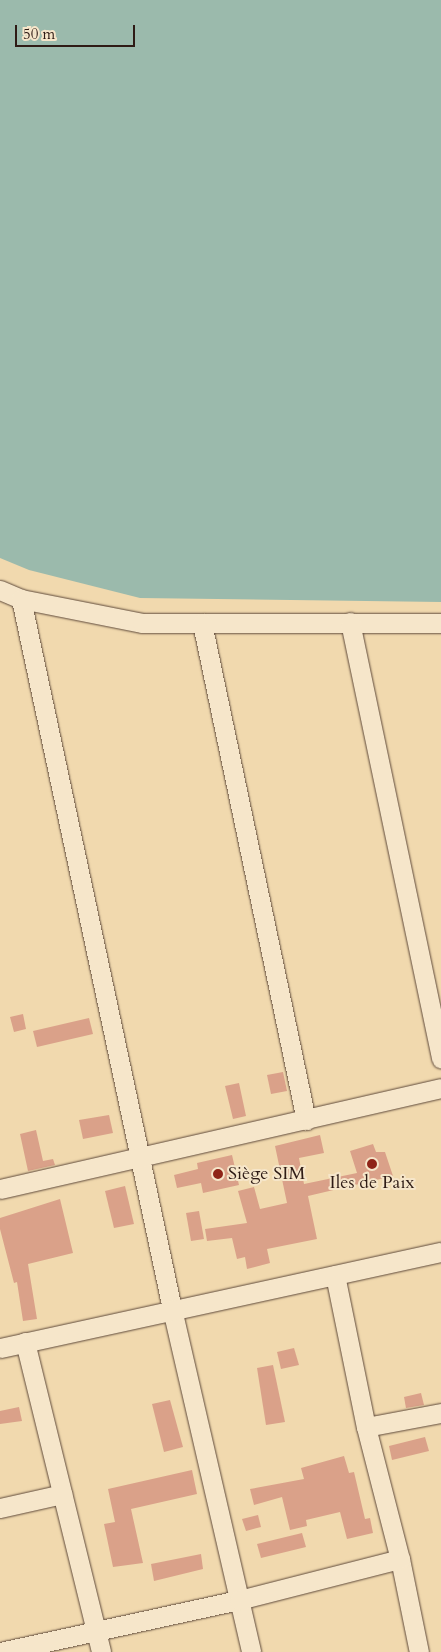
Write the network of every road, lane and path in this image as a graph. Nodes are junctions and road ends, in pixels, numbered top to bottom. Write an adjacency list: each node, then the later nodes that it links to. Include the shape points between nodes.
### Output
1 (0, 590): 2 (street)
2 (21, 599): 4 (street, via 142,623); 9 (street)
3 (350, 622): 4 (street); 5 (street); 6 (street)
4 (202, 623): 8 (street)
5 (441, 623)
6 (441, 1059)
7 (441, 1088): 8 (street)
8 (306, 1120): 9 (street)
9 (140, 1158): 10 (street); 13 (street)
10 (0, 1189)
11 (441, 1252): 12 (street)
12 (335, 1275): 13 (street); 17 (street)
13 (172, 1309): 14 (street); 21 (street)
14 (25, 1342): 15 (street); 18 (street)
15 (0, 1348)
16 (441, 1413): 17 (street)
17 (366, 1427): 20 (street)
18 (62, 1494): 19 (street); 22 (street)
19 (0, 1508)
20 (400, 1559): 21 (street); 26 (street)
21 (239, 1600): 22 (street); 25 (street)
22 (97, 1631): 23 (street); 24 (street)
23 (0, 1652)
24 (101, 1652)
25 (251, 1652)
26 (419, 1652)

